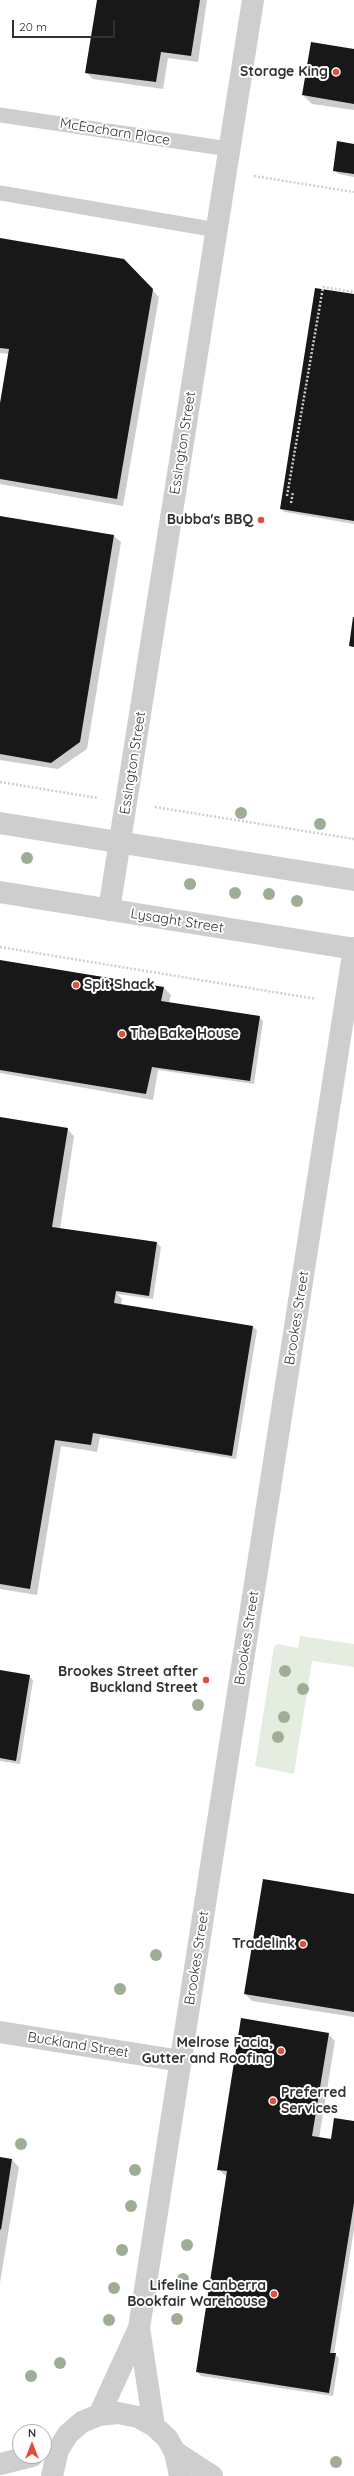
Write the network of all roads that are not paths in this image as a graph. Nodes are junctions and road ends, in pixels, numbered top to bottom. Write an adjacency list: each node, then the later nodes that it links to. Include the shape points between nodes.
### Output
1 (253, 0): 3 (street, Essington Street)
2 (0, 115): 3 (lane, McEacharn Place)
3 (229, 149): 5 (street, Essington Street)
4 (0, 193): 5 (lane)
5 (217, 230): 7 (street, Essington Street)
6 (0, 823): 7 (street)
7 (120, 843): 8 (street); 10 (street, Essington Street)
8 (354, 880)
9 (0, 892): 10 (street, Lysaght Street)
10 (110, 910): 11 (street, Lysaght Street)
11 (354, 949): 13 (street, Brookes Street)
12 (0, 2032): 13 (street, Buckland Street)
13 (181, 2061): 14 (street, Brookes Street)
14 (139, 2328): 15 (street, Brookes Street); 16 (street, Brookes Street)
15 (99, 2415): 16 (street, via 118,2412 138,2416); 17 (street, via 82,2422)
16 (154, 2426): 18 (street, via 167,2438)
17 (52, 2450)
18 (176, 2452): 23 (street); 24 (street)
19 (12, 2461): 20 (street)
20 (0, 2464)
21 (52, 2464): 22 (street)
22 (52, 2476)
23 (180, 2476)
24 (212, 2476)

